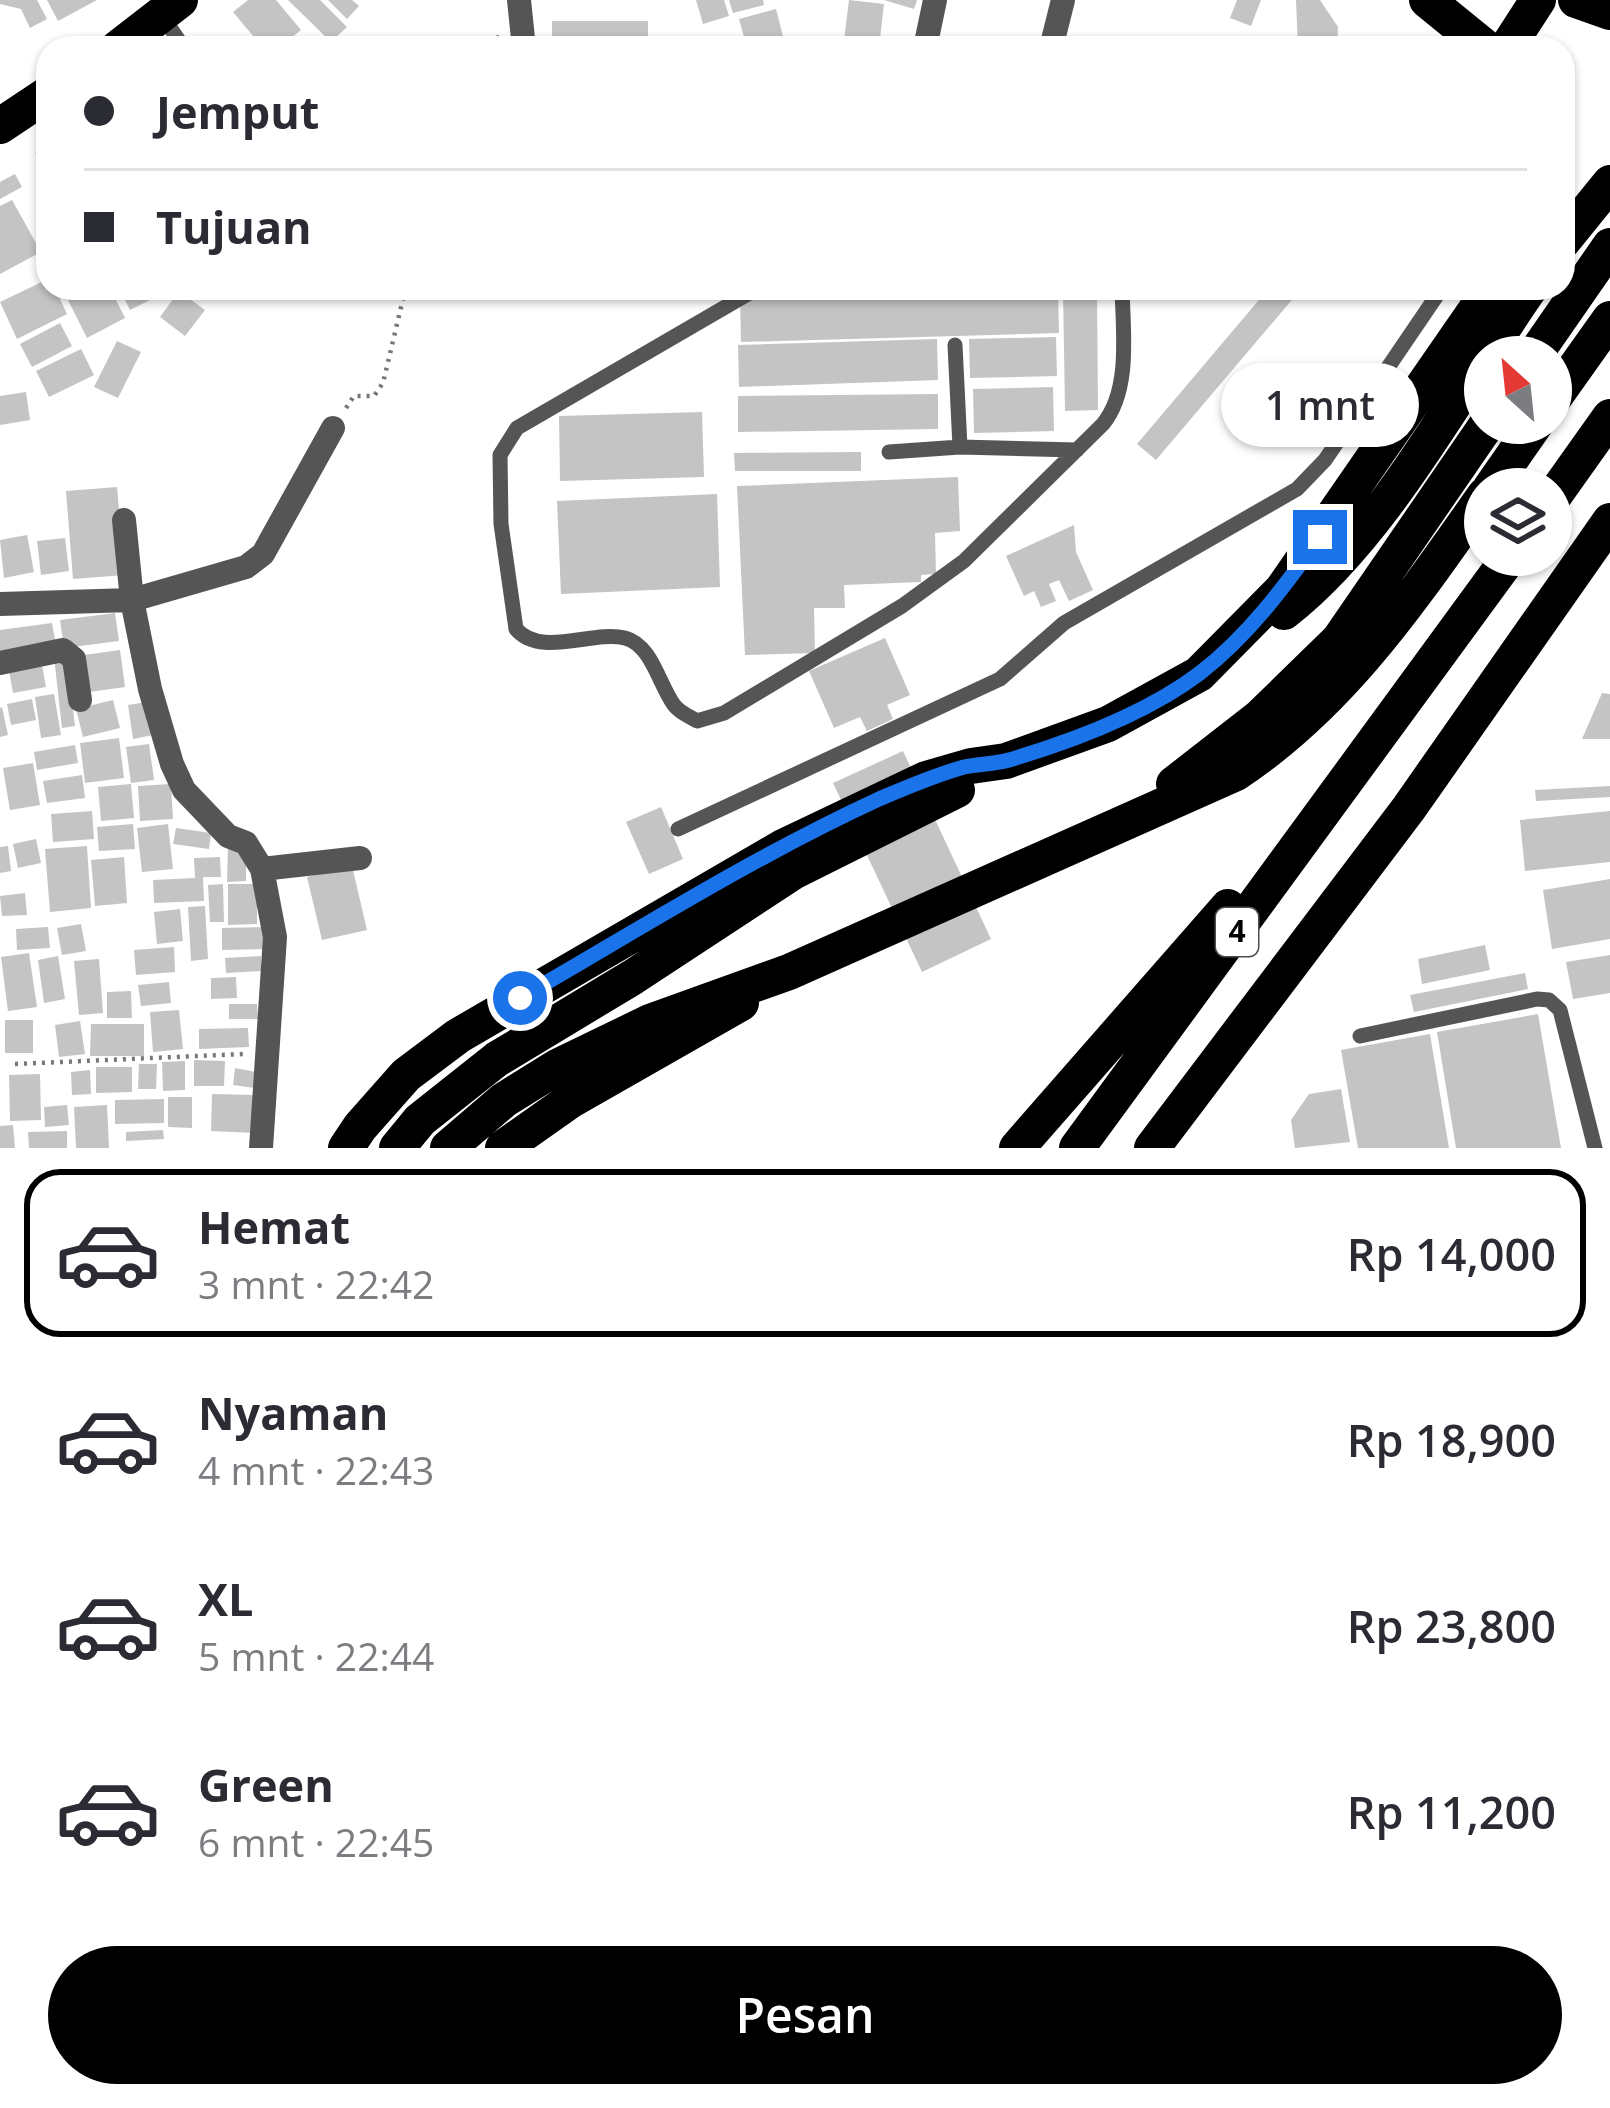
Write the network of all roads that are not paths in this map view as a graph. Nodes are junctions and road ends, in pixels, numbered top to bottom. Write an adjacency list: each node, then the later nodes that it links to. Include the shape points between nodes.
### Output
1 (519, 0): 10 (street)
2 (934, 0): 11 (street)
3 (1063, 0): 12 (street)
4 (1427, 0): 13 (highway)
5 (1538, 0): 14 (highway)
6 (1576, 0): 8 (highway)
7 (171, 8): 9 (highway)
8 (1610, 12)
9 (134, 36)
10 (523, 36)
11 (927, 36)
12 (1054, 36)
13 (1471, 36)
14 (1516, 36)
15 (36, 102): 16 (highway)
16 (0, 126)
17 (1610, 183): 18 (highway)
18 (1575, 226)
19 (1605, 252): 20 (highway)
20 (1575, 296)
21 (737, 300): 34 (lane, via 517,428 500,455 501,524 513,619 523,638 624,638 640,647 676,710 697,721 724,713 902,606 964,561)
22 (1122, 300): 34 (lane, via 1115,409)
23 (1434, 300): 48 (lane, via 1297,489 1064,622 1000,679)
24 (1509, 300): 46 (highway, via 1364,531 1293,605 1199,674 1108,724)
25 (1572, 300): 27 (highway)
26 (1610, 319): 29 (highway)
27 (1547, 336)
28 (955, 345): 33 (lane)
29 (1572, 372)
30 (1610, 417): 36 (highway)
31 (333, 428): 41 (street, via 262,554 246,567)
32 (1474, 444): 49 (highway, via 1339,640 1300,682 1170,788)
33 (960, 447): 34 (lane); 35 (lane)
34 (1077, 450)
35 (889, 452)
36 (1572, 470)
37 (124, 520): 41 (street)
38 (1610, 521): 47 (highway, 4)
39 (1464, 525): 49 (highway, via 1412,599 1305,721 1235,772)
40 (1496, 576): 45 (highway, 4)
41 (132, 599): 42 (street); 51 (street, via 150,689 184,790 246,844)
42 (0, 604)
43 (0, 664): 44 (street, via 63,650 74,658)
44 (80, 700)
45 (1397, 716): 59 (highway); 60 (highway, 4)
46 (1006, 761): 55 (highway, via 926,779 822,826 520,998 406,1075); 56 (highway, via 793,872 497,1059 420,1120)
47 (1409, 808): 61 (highway, 4); 62 (highway)
48 (678, 829)
49 (1068, 848): 52 (highway)
50 (360, 858): 51 (street)
51 (262, 869): 54 (street, via 275,937)
52 (789, 972): 57 (highway, via 650,1022 556,1067); 58 (highway)
53 (1360, 1036): 63 (lane, via 1549,1000 1560,1010)
54 (261, 1148)
55 (346, 1148)
56 (398, 1148)
57 (448, 1148)
58 (503, 1148)
59 (1017, 1148)
60 (1077, 1148)
61 (1152, 1148)
62 (1171, 1148)
63 (1595, 1148)

